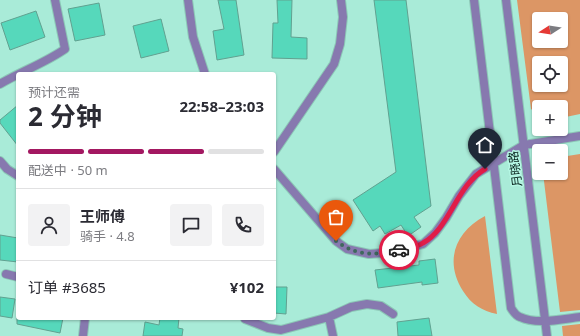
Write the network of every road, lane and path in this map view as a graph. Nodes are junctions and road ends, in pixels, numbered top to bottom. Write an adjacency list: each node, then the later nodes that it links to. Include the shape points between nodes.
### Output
1 (56, 0): 6 (street, via 65,49 50,60)
2 (188, 0): 7 (street, via 193,37)
3 (341, 0): 12 (street, via 343,17 340,44 334,64)
4 (474, 0): 14 (street)
5 (506, 0): 11 (street, 月晓路)
6 (23, 72)
7 (204, 72)
8 (16, 75): 9 (street)
9 (0, 84)
10 (580, 136): 11 (street)
11 (524, 145): 14 (street); 24 (street, 月晓路)
12 (276, 149)
13 (0, 161): 16 (street)
14 (493, 164): 15 (street, via 476,174 435,234 423,244 369,254 347,249 336,241); 24 (street, via 511,308 518,317)
15 (276, 171)
16 (16, 175)
17 (6, 274): 18 (street)
18 (16, 276)
19 (393, 314): 20 (street, via 381,306 367,304 351,307)
20 (328, 317): 23 (street, via 281,330); 26 (street)
21 (580, 317): 24 (street)
22 (85, 320): 25 (street)
23 (248, 320)
24 (546, 321): 27 (street, 月晓路)
25 (84, 336)
26 (333, 336)
27 (547, 336)

